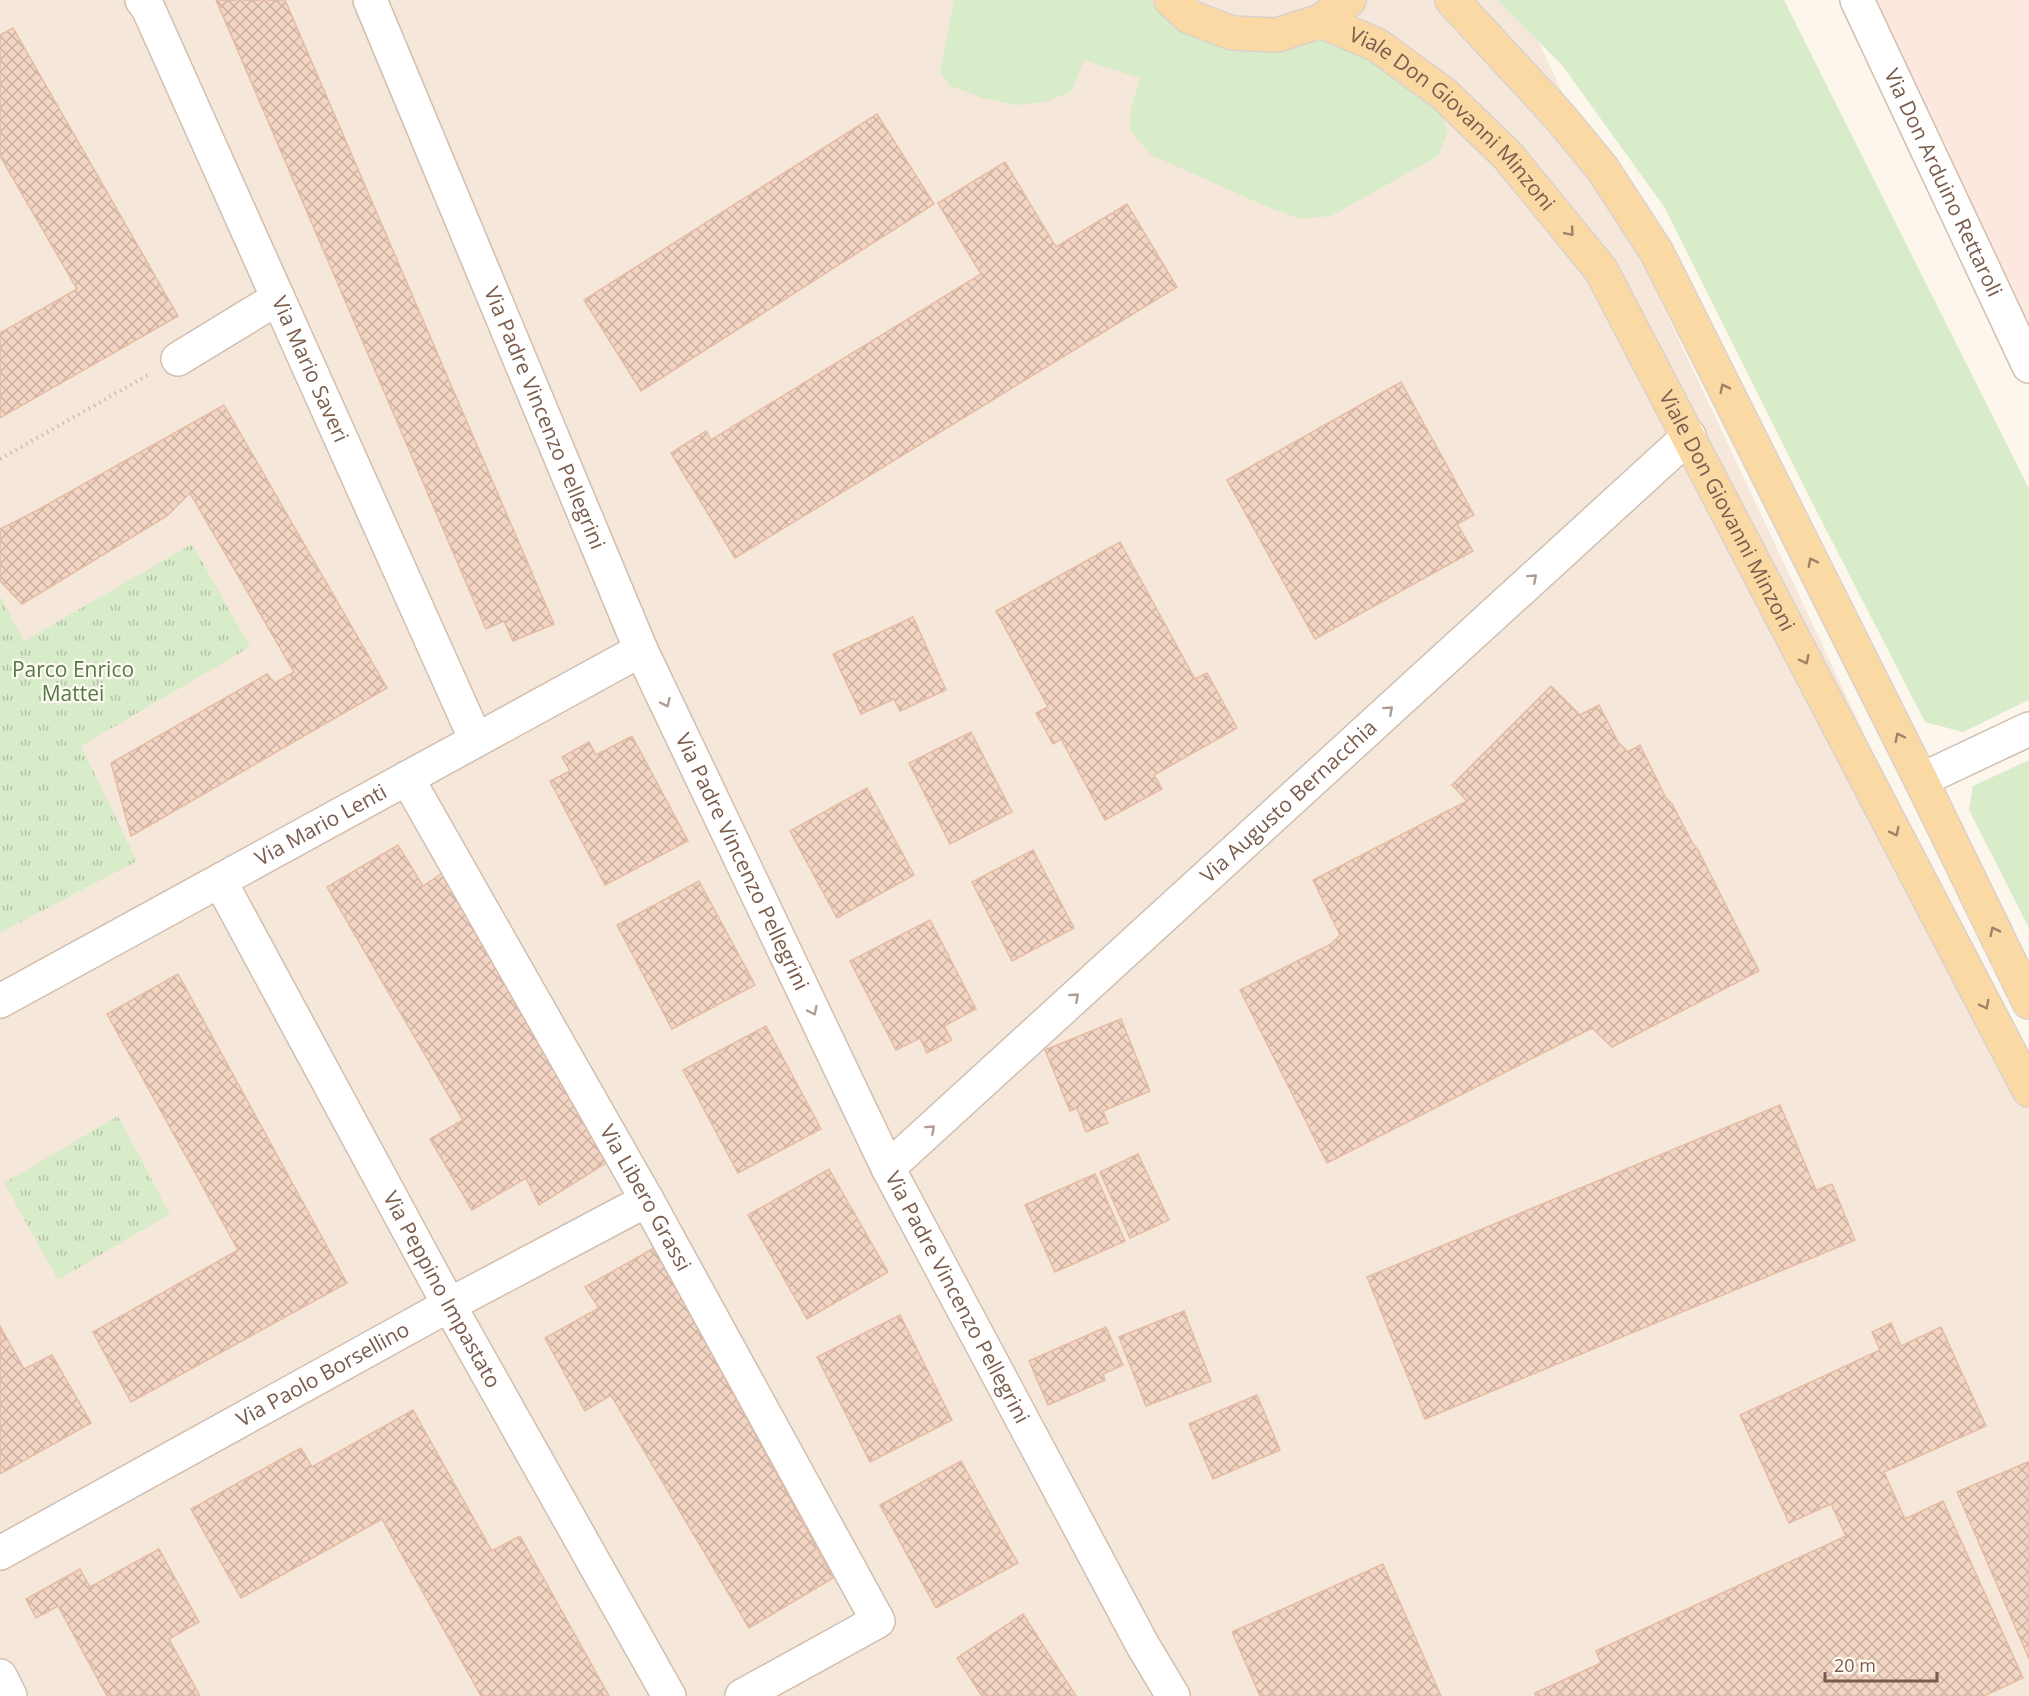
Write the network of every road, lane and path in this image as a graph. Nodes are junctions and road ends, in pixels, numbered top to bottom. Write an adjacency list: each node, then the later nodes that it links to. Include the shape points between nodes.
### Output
1 (142, 0): 8 (street, Via Mario Saveri)
2 (370, 0): 13 (street, Via Padre Vincenzo Pellegrini)
3 (1171, 0): 7 (main road, Viale Don Giovanni Minzoni, via 1190,17 1232,33 1277,34)
4 (1348, 0): 7 (main road, Viale Don Giovanni Minzoni)
5 (1452, 0): 17 (main road, one-way to 5, via 1656,251 1602,168)
6 (1857, 0): 10 (street, Via Don Arduino Rettaroli)
7 (1321, 21): 11 (main road, Viale Don Giovanni Minzoni, one-way to 11, via 1377,45 1444,94 1508,156 1601,270)
8 (278, 298): 9 (street); 15 (street, Via Mario Saveri)
9 (178, 359): 12 (path)
10 (2029, 366)
11 (1689, 436): 21 (main road, Viale Don Giovanni Minzoni, one-way to 21); 22 (street, Via Augusto Bernacchia, one-way to 11)
12 (0, 459)
13 (641, 650): 15 (street, Via Mario Lenti); 22 (street, Via Padre Vincenzo Pellegrini, one-way to 22)
14 (2029, 729): 17 (street)
15 (476, 740): 16 (street, Via Mario Lenti)
16 (407, 778): 18 (street, Via Mario Lenti); 23 (street, Via Libero Grassi)
17 (1921, 780): 20 (main road, one-way to 17)
18 (220, 881): 19 (street, Via Mario Lenti); 24 (street, Via Peppino Impastato)
19 (0, 1001)
20 (2029, 1002)
21 (2029, 1090)
22 (888, 1168): 30 (street, Via Padre Vincenzo Pellegrini)
23 (647, 1200): 24 (street, Via Paolo Borsellino); 29 (street, Via Libero Grassi, via 878,1621)
24 (449, 1305): 25 (street, Via Paolo Borsellino); 28 (street, Via Peppino Impastato)
25 (0, 1553)
26 (0, 1676): 27 (street)
27 (10, 1696)
28 (669, 1696)
29 (742, 1696)
30 (1173, 1696)

